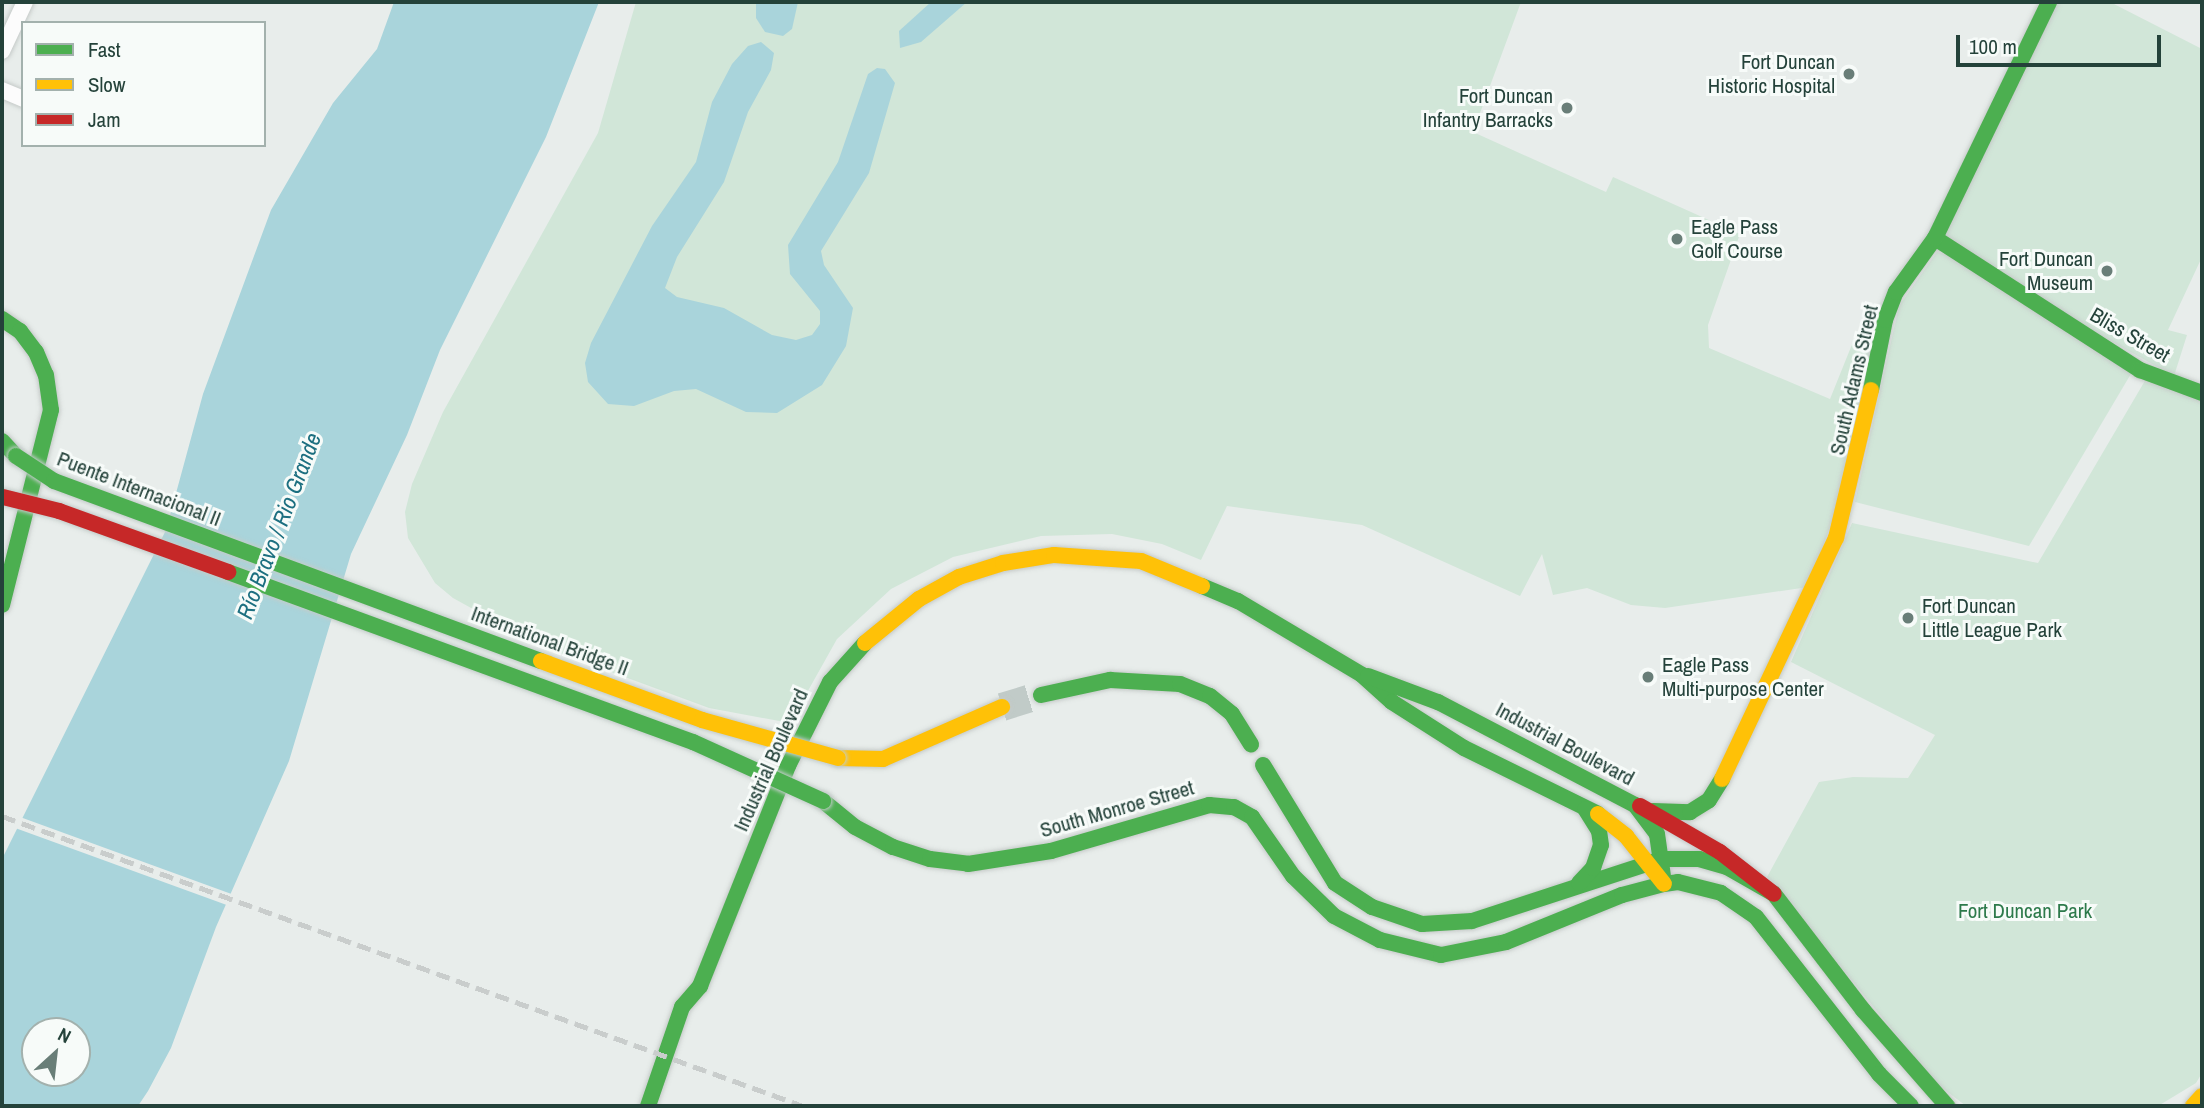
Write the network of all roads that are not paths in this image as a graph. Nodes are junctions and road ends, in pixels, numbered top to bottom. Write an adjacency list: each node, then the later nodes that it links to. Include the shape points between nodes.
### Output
1 (25, 2): 3 (street)
2 (2049, 2): 6 (main road, South Adams Street)
3 (2, 51)
4 (2, 90): 5 (street)
5 (21, 98)
6 (1935, 238): 8 (main road, Bliss Street, via 2140,370); 18 (main road, South Adams Street, via 1896,292 1885,320 1854,474 1836,538)
7 (2, 319): 12 (main road, via 20,331 36,352 46,375 50,424)
8 (2202, 393)
9 (2, 441): 11 (main road, Puente Internacional II, bridge, via 54,481)
10 (2, 498): 29 (main road, South Monroe Street, bridge, via 59,510 693,742 823,800 855,827 893,847 930,859 968,863 1051,851 1209,805 1234,807 1252,817 1293,876)
11 (250, 553): 15 (main road, International Bridge II, bridge, via 702,720 838,758 883,759)
12 (2, 605)
13 (1362, 675): 19 (main road, Industrial Boulevard, via 1397,683 1438,702); 20 (main road, Industrial Boulevard, via 1392,702 1464,748); 30 (main road, Industrial Boulevard, via 1238,601 1141,561 1054,555 1003,563 958,577 887,622 831,682 788,766)
14 (1041, 695): 16 (main road, via 1110,680 1149,678 1180,684 1210,696 1232,714)
15 (1002, 707)
16 (1251, 745)
17 (1263, 765): 27 (main road, via 1318,860)
18 (1723, 779): 21 (main road, via 1709,800 1690,812); 24 (main road, via 1715,821)
19 (1625, 798): 21 (main road); 22 (main road, Industrial Boulevard, via 1652,826)
20 (1580, 804): 23 (main road, Industrial Boulevard, via 1626,836); 25 (main road, via 1594,818 1601,845 1593,867)
21 (1648, 810): 24 (main road)
22 (1662, 859): 23 (main road); 26 (main road, Industrial Boulevard); 28 (main road, via 1699,859 1727,867)
23 (1644, 862): 25 (main road); 26 (main road, Industrial Boulevard)
24 (1735, 862): 28 (main road)
25 (1579, 883): 27 (main road, via 1447,926 1398,917)
26 (1664, 884): 29 (main road, South Monroe Street, via 1469,952 1412,951); 36 (main road, South Monroe Street, via 1678,882 1721,892 1756,917 1878,1074)
27 (1349, 894): 29 (main road)
28 (1774, 894): 37 (main road, via 1863,1010)
29 (1334, 916)
30 (700, 986): 31 (main road, Industrial Boulevard); 34 (main road, Industrial Boulevard, via 682,1007)
31 (699, 1017)
32 (689, 1042): 35 (main road)
33 (2202, 1096): 38 (main road)
34 (648, 1106)
35 (664, 1106)
36 (1911, 1106)
37 (1947, 1106)
38 (2193, 1106)

